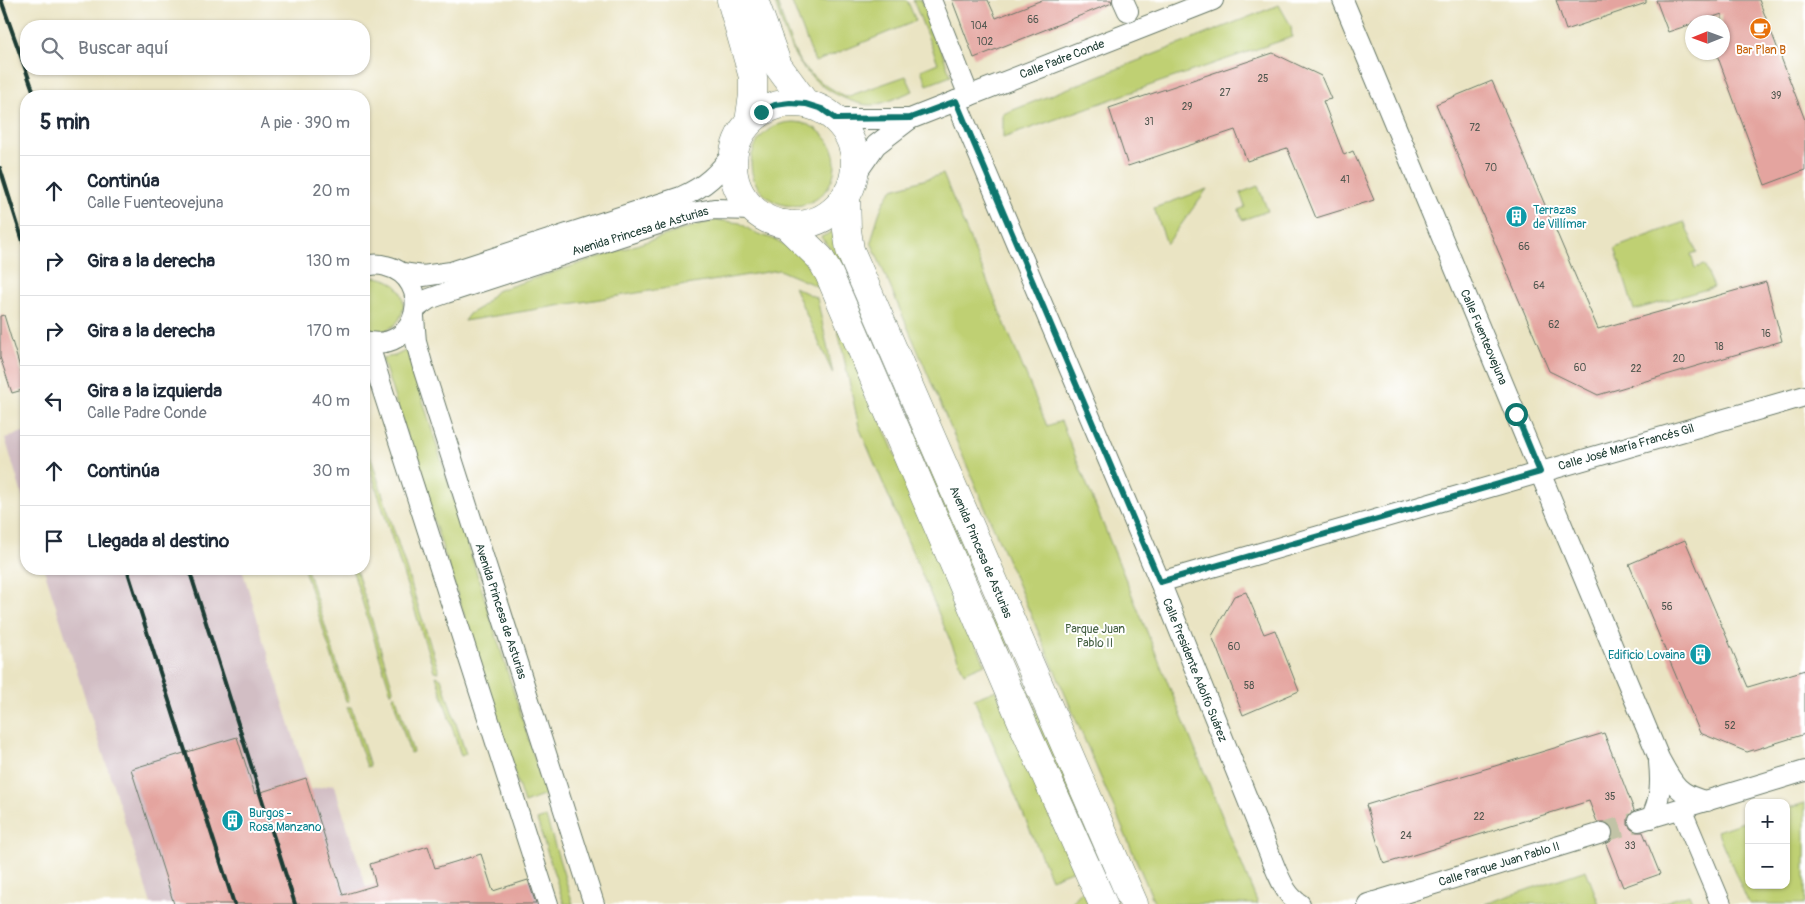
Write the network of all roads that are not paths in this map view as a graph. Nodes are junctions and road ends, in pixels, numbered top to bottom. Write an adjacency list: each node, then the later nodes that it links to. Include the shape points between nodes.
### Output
1 (730, 0): 10 (main road, via 753,78)
2 (754, 0): 7 (main road, via 778,66)
3 (932, 0): 6 (street, Calle Presidente Adolfo Suárez)
4 (1213, 0): 6 (street, Calle Padre Conde)
5 (1344, 0): 21 (street, Calle Fuenteovejuna)
6 (962, 98): 8 (street, Calle Padre Conde); 22 (street, Calle Presidente Adolfo Suárez)
7 (806, 104): 9 (main road, via 822,109); 10 (main road, via 775,105)
8 (910, 118): 9 (street, Calle Padre Conde); 12 (street, Calle Padre Conde, via 876,145)
9 (836, 119): 12 (main road, via 849,136 854,157)
10 (749, 122): 11 (main road)
11 (734, 152): 13 (main road, via 733,173 740,194); 16 (street, Avenida Princesa de Asturias, via 716,175 696,191 681,197 451,272 423,276)
12 (849, 187): 14 (main road, via 835,209 820,219 803,224); 31 (main road, Avenida Princesa de Asturias, via 847,230 850,250)
13 (754, 210): 14 (main road, via 769,220); 17 (street, Avenida Princesa de Asturias, via 714,209 692,213 429,299)
14 (785, 224): 28 (main road, via 820,258 832,280)
15 (370, 266): 16 (street, Avenida Princesa de Asturias, via 380,264)
16 (402, 273): 17 (street, via 415,295)
17 (415, 313): 18 (street, via 408,329 399,337); 30 (street, Avenida Princesa de Asturias, via 416,342 424,371)
18 (370, 343)
19 (370, 352): 29 (street)
20 (1805, 396): 21 (street, Calle José María Francés Gil)
21 (1540, 472): 22 (street, Calle José María Francés Gil); 23 (street, Calle Fuenteovejuna)
22 (1160, 582): 32 (street, Calle Presidente Adolfo Suárez, via 1280,878)
23 (1659, 758): 25 (street, Calle Fuenteovejuna, via 1678,789 1695,799); 26 (street, Calle Fuenteovejuna, via 1661,788 1656,808 1645,820)
24 (1805, 771): 25 (street)
25 (1707, 801): 26 (street)
26 (1680, 809): 34 (street)
27 (1602, 833): 33 (street, Calle Parque Juan Pablo II)
28 (1102, 903)
29 (548, 904)
30 (594, 904)
31 (1134, 904)
32 (1300, 904)
33 (1368, 904)
34 (1721, 904)

